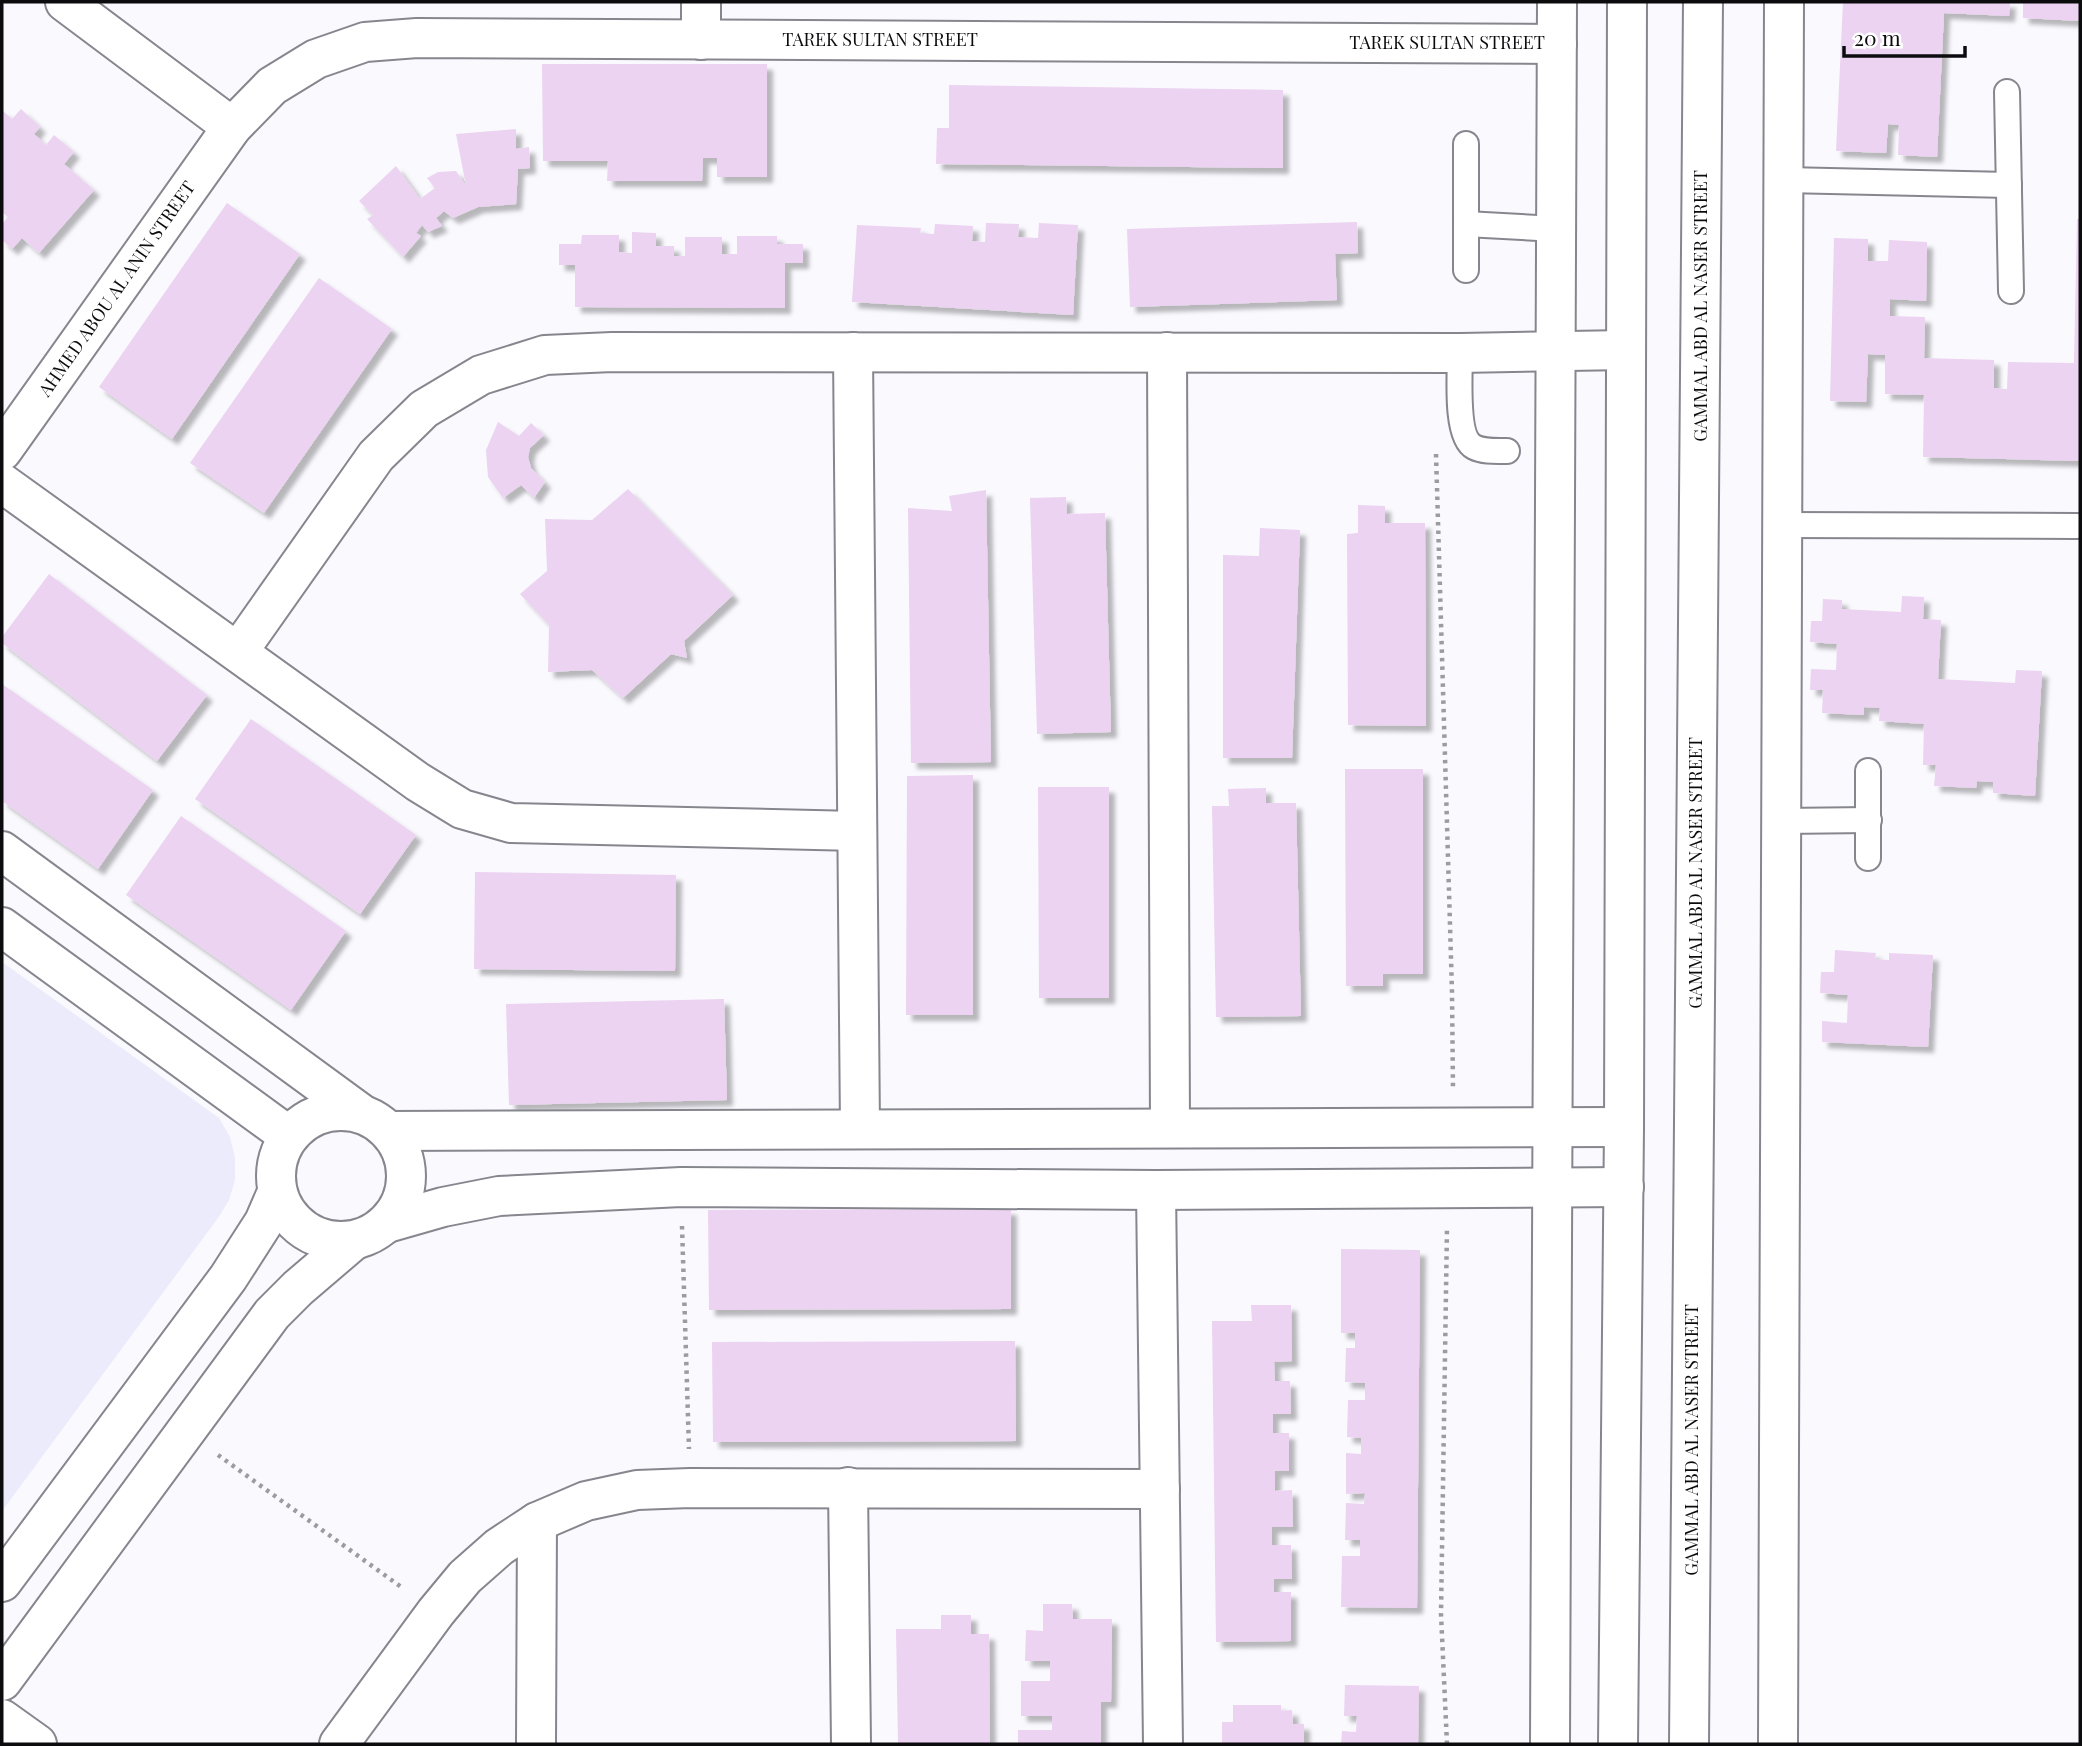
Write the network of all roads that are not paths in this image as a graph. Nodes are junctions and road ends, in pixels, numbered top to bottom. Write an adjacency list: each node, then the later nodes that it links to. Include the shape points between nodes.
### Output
1 (65, 2): 10 (street)
2 (701, 2): 7 (street)
3 (1557, 2): 8 (street)
4 (1627, 2): 18 (street)
5 (1703, 2): 61 (street, GAMMAL ABD AL NASER STREET)
6 (1784, 2): 12 (street)
7 (701, 40): 8 (street, TAREK SULTAN STREET); 10 (street, TAREK SULTAN STREET, via 417,38 365,42 316,59 272,86)
8 (1557, 44): 15 (street)
9 (2007, 92): 13 (lane)
10 (232, 127): 23 (street, AHMED ABOU AL ANIN STREET)
11 (1466, 144): 14 (lane)
12 (1785, 180): 13 (lane); 26 (street)
13 (2009, 185): 17 (lane)
14 (1466, 224): 15 (lane); 16 (lane)
15 (1556, 229): 19 (street)
16 (1466, 270)
17 (2011, 291)
18 (1626, 349): 19 (street); 38 (street)
19 (1555, 351): 22 (street); 37 (street)
20 (853, 352): 21 (street); 28 (street, via 545,355 481,374 424,409 376,456); 32 (street)
21 (1167, 352): 22 (street); 40 (street)
22 (1460, 353): 24 (lane, via 1464,436 1472,446 1486,451)
23 (2, 451)
24 (1507, 451)
25 (2, 482): 28 (street)
26 (1784, 524): 27 (lane); 31 (street)
27 (2077, 526)
28 (238, 652): 32 (street, via 462,809 511,823)
29 (1868, 771): 30 (lane)
30 (1869, 820): 31 (lane); 34 (lane)
31 (1782, 821): 62 (street)
32 (857, 831): 39 (street)
33 (2, 851): 36 (street)
34 (1868, 858)
35 (2, 927): 41 (street)
36 (374, 1121): 39 (street); 41 (street, via 339,1110 303,1122); 46 (street, via 401,1147 407,1167 400,1207)
37 (1553, 1127): 38 (street); 40 (street); 42 (street)
38 (1625, 1127): 43 (street)
39 (860, 1128): 40 (street)
40 (1170, 1128)
41 (289, 1136): 45 (street, via 279,1153)
42 (1552, 1187): 43 (street); 44 (street); 59 (street)
43 (1624, 1187): 60 (street)
44 (1156, 1189): 46 (street, via 681,1187 499,1196); 49 (street)
45 (277, 1192): 47 (street, via 285,1210 314,1236 333,1242); 51 (street, via 264,1222 228,1278)
46 (387, 1223): 47 (street)
47 (353, 1241): 52 (street, via 272,1314)
48 (848, 1487): 49 (street); 50 (street, via 637,1490 586,1501); 57 (street)
49 (1160, 1489): 58 (street)
50 (537, 1522): 55 (street, via 465,1577); 56 (street)
51 (2, 1582)
52 (2, 1681)
53 (2, 1719): 54 (street)
54 (37, 1744)
55 (339, 1744)
56 (537, 1744)
57 (851, 1744)
58 (1163, 1744)
59 (1550, 1744)
60 (1618, 1744)
61 (1689, 1744)
62 (1779, 1744)

